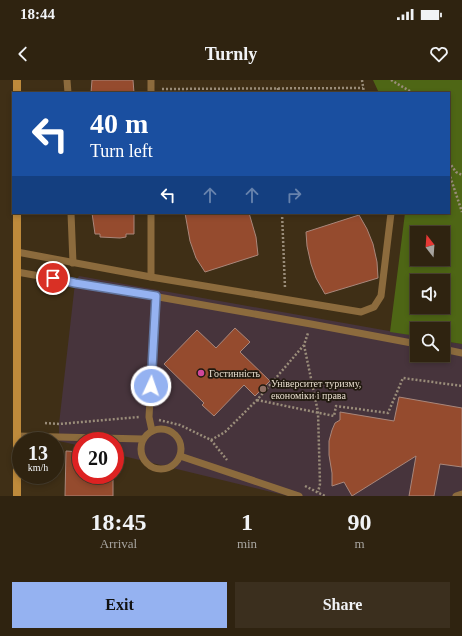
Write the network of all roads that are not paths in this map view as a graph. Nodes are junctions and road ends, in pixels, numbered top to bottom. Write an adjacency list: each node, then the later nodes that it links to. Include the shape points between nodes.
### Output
1 (17, 80): 5 (street)
2 (67, 80): 6 (lane)
3 (151, 80): 4 (lane)
4 (151, 91)
5 (17, 92)
6 (68, 92)
7 (17, 214): 11 (street)
8 (71, 214): 12 (lane)
9 (151, 214): 14 (lane)
10 (392, 214): 14 (lane, via 381,296 374,307 361,312)
11 (17, 252): 12 (lane); 13 (street)
12 (73, 263): 14 (lane)
13 (17, 272): 15 (lane); 20 (street)
14 (151, 277)
15 (156, 296): 16 (lane); 19 (lane, via 149,417)
16 (410, 343)
17 (450, 350): 18 (lane)
18 (462, 353)
19 (152, 431): 22 (lane); 23 (lane, via 160,429 173,433 180,444)
20 (17, 432)
21 (64, 437): 22 (lane)
22 (143, 439): 23 (lane, via 141,452 147,464 152,467 165,469)
23 (180, 456): 27 (lane)
24 (17, 484): 26 (street)
25 (462, 494): 28 (lane)
26 (17, 496)
27 (299, 496)
28 (456, 496)

